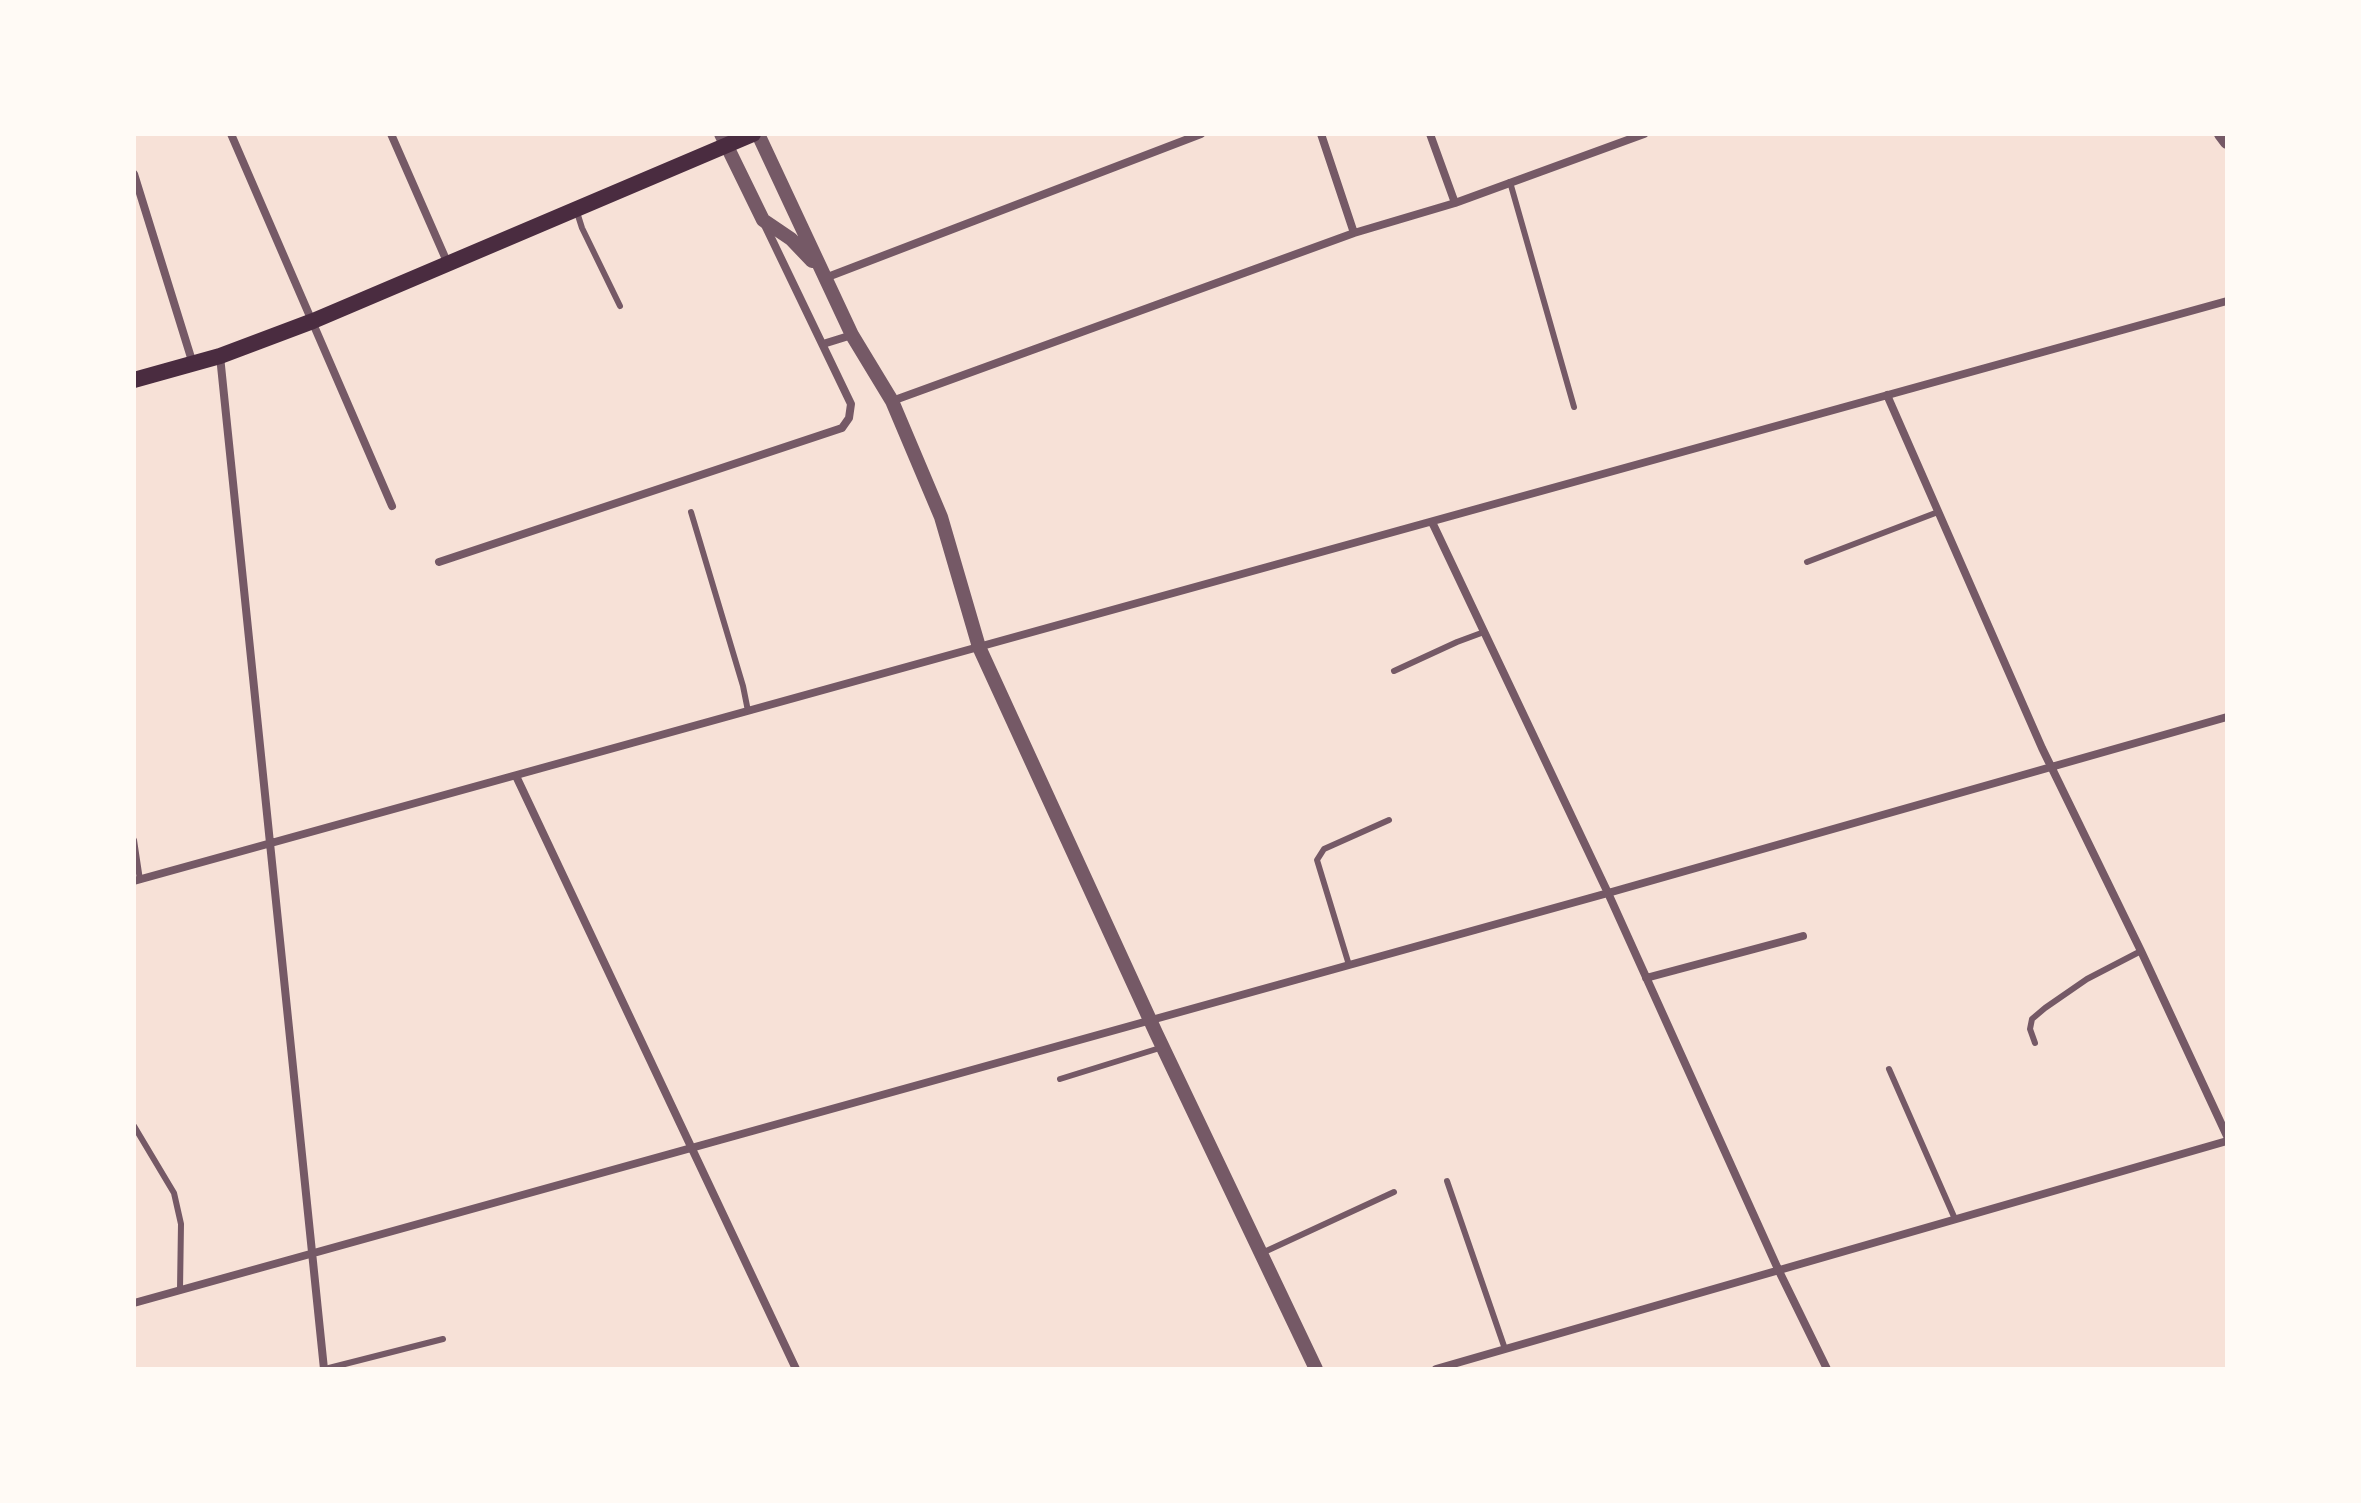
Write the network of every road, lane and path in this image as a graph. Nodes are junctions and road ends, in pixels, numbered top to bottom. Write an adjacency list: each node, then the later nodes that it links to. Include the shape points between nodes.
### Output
1 (231, 134): 21 (street)
2 (391, 134): 17 (street)
3 (756, 134): 9 (main road); 18 (street)
4 (1201, 134): 18 (street)
5 (1321, 134): 16 (street)
6 (1430, 134): 13 (street)
7 (1644, 134): 12 (street)
8 (2221, 134): 10 (street)
9 (724, 140): 14 (main road); 15 (street)
10 (2227, 142)
11 (134, 174): 25 (street)
12 (1510, 182): 13 (street); 29 (lane)
13 (1455, 203): 16 (street)
14 (576, 209): 17 (main road); 20 (lane)
15 (763, 220): 18 (street, via 798,246); 23 (street)
16 (1354, 233): 28 (street)
17 (448, 265): 21 (main road)
18 (825, 278): 22 (street)
19 (2227, 301): 27 (street)
20 (620, 306)
21 (313, 321): 24 (main road); 30 (street)
22 (852, 335): 23 (street); 28 (street)
23 (823, 344): 34 (street, via 851,404 842,428)
24 (220, 356): 25 (main road); 45 (street)
25 (193, 364): 26 (main road)
26 (134, 380)
27 (1887, 395): 32 (street); 33 (street)
28 (892, 401): 37 (street, via 941,517)
29 (1574, 407)
30 (392, 506)
31 (691, 512): 39 (lane)
32 (1938, 512): 35 (lane); 41 (street)
33 (1432, 522): 36 (street); 37 (street)
34 (439, 562)
35 (1807, 562)
36 (1484, 632): 38 (lane); 47 (street)
37 (979, 647): 39 (street); 52 (street)
38 (1394, 671)
39 (748, 711): 42 (street)
40 (2227, 717): 41 (street)
41 (2052, 767): 47 (street); 49 (street)
42 (516, 776): 45 (street); 59 (street)
43 (1389, 820): 50 (lane, via 1324,849 1317,860)
44 (134, 840): 46 (lane)
45 (269, 844): 46 (street); 63 (street)
46 (137, 881)
47 (1608, 893): 50 (street); 51 (street)
48 (1803, 936): 51 (street)
49 (2141, 951): 53 (lane, via 2087,979 2032,1019); 58 (street)
50 (1349, 965): 52 (street)
51 (1646, 978): 65 (street)
52 (1151, 1020): 54 (street); 59 (street)
53 (2035, 1043)
54 (1163, 1047): 56 (lane); 64 (street)
55 (1889, 1069): 62 (lane)
56 (1060, 1079)
57 (134, 1126): 66 (lane, via 174,1193 181,1224)
58 (2227, 1139): 62 (street)
59 (692, 1149): 63 (street); 71 (street)
60 (1447, 1181): 69 (lane)
61 (1394, 1192): 64 (lane)
62 (1955, 1219): 65 (street)
63 (313, 1252): 66 (street); 70 (street)
64 (1262, 1253): 72 (street)
65 (1778, 1269): 69 (street); 74 (street)
66 (180, 1289): 67 (street)
67 (134, 1303)
68 (443, 1339): 70 (lane)
69 (1505, 1349): 73 (street)
70 (325, 1369)
71 (796, 1369)
72 (1316, 1369)
73 (1436, 1369)
74 (1827, 1369)

